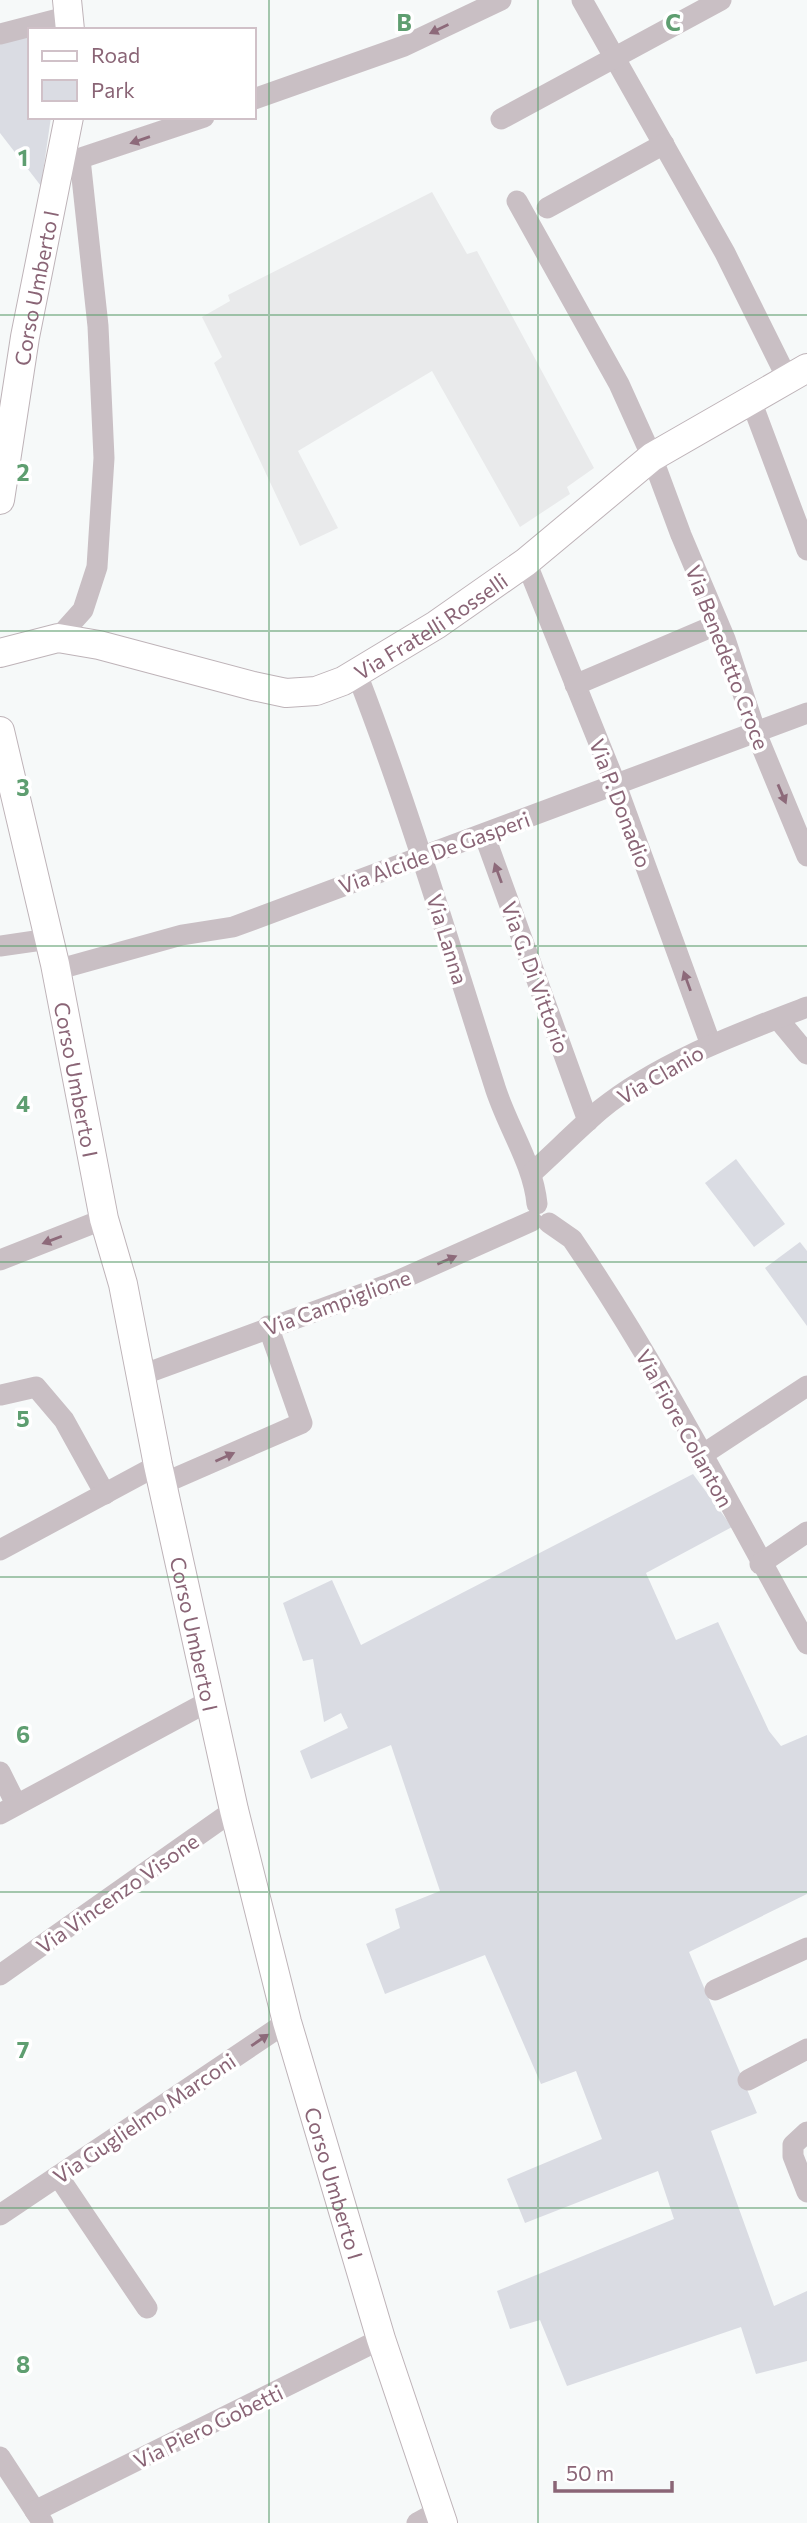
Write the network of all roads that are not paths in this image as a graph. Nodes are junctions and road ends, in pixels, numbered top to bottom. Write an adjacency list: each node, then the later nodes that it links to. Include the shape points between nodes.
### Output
1 (501, 0): 7 (street, one-way to 7, via 404,46)
2 (582, 0): 6 (street)
3 (721, 0): 6 (street)
4 (69, 15): 5 (street)
5 (0, 34)
6 (616, 58): 10 (street); 11 (street)
7 (256, 98)
8 (69, 119): 12 (main road, Corso Umberto I)
9 (198, 119): 12 (street, one-way to 12)
10 (501, 119)
11 (664, 144): 14 (street); 15 (street)
12 (69, 162): 18 (main road, Corso Umberto I, via 25,337); 22 (street, via 98,326 104,458 97,567 83,610)
13 (517, 201): 17 (street, Via Benedetto Croce, via 619,384)
14 (547, 208)
15 (797, 373): 16 (main road, Via Fratelli Rosselli)
16 (750, 398): 17 (main road, Via Fratelli Rosselli); 19 (street)
17 (652, 457): 20 (main road, Via Fratelli Rosselli); 21 (street, Via Benedetto Croce)
18 (0, 500)
19 (807, 550)
20 (526, 562): 24 (main road, Via Fratelli Rosselli); 25 (street, Via P. Donadio)
21 (718, 624): 25 (street); 28 (street, Via Benedetto Croce)
22 (58, 638): 23 (main road, Via Fratelli Rosselli); 24 (main road, Via Fratelli Rosselli, via 286,693 316,691)
23 (0, 653)
24 (357, 674): 32 (street, Via Lanna, via 398,779)
25 (575, 685): 29 (street, Via P. Donadio)
26 (807, 713): 28 (street, Via Alcide De Gasperi)
27 (0, 731): 33 (main road, Corso Umberto I)
28 (756, 733): 29 (street, Via Alcide De Gasperi); 31 (street, Via Benedetto Croce, one-way to 31)
29 (616, 785): 30 (street, Via Alcide De Gasperi); 38 (street, Via P. Donadio, one-way to 29)
30 (484, 834): 32 (street, Via Alcide De Gasperi); 40 (street, Via G. Di Vittorio, one-way to 30)
31 (807, 856)
32 (420, 857): 35 (street, Via Alcide De Gasperi, via 233,927 182,935); 41 (street, Via Lanna, via 503,1115)
33 (49, 939): 34 (street); 35 (main road, Corso Umberto I)
34 (0, 946)
35 (56, 970): 43 (main road, Corso Umberto I)
36 (807, 1007): 37 (street, Via Clanio)
37 (778, 1019): 38 (street, Via Clanio); 39 (street)
38 (711, 1045): 40 (street, Via Clanio, via 625,1094)
39 (807, 1054)
40 (588, 1121): 41 (street, Via Clanio)
41 (533, 1172): 42 (street, Via Lanna)
42 (539, 1216): 45 (street, Via Campiglione, one-way to 42, via 395,1282); 49 (street, Via Fiore Colanton, via 572,1239)
43 (104, 1219): 44 (street, one-way to 44); 46 (main road, Corso Umberto I, via 123,1284)
44 (0, 1260)
45 (268, 1326): 46 (street, Via Campiglione); 50 (street, one-way to 45, via 302,1423)
46 (139, 1376): 50 (main road, Corso Umberto I)
47 (807, 1386): 49 (street)
48 (1, 1395): 51 (street, via 36,1387 64,1420)
49 (702, 1455): 54 (street, Via Fiore Colanton)
50 (160, 1475): 51 (street); 56 (main road, Corso Umberto I)
51 (105, 1494): 53 (street)
52 (807, 1532): 54 (street)
53 (0, 1550)
54 (760, 1563): 55 (street, Via Fiore Colanton)
55 (804, 1634)
56 (211, 1700): 58 (street); 59 (main road, Corso Umberto I)
57 (0, 1772): 58 (street)
58 (8, 1809)
59 (234, 1810): 61 (street, Via Vincenzo Visone); 63 (main road, Corso Umberto I)
60 (807, 1948): 62 (street)
61 (0, 1975)
62 (715, 1990)
63 (287, 2022): 67 (street, Via Guglielmo Marconi, one-way to 63); 71 (main road, Corso Umberto I)
64 (807, 2049): 65 (street)
65 (748, 2080)
66 (807, 2132): 68 (street, via 793,2145)
67 (58, 2176): 69 (street, Via Guglielmo Marconi); 70 (street)
68 (807, 2192)
69 (0, 2215)
70 (147, 2308)
71 (381, 2339): 73 (street, Via Piero Gobetti); 74 (main road, Corso Umberto I)
72 (0, 2457): 73 (street)
73 (39, 2517)
74 (433, 2519)

